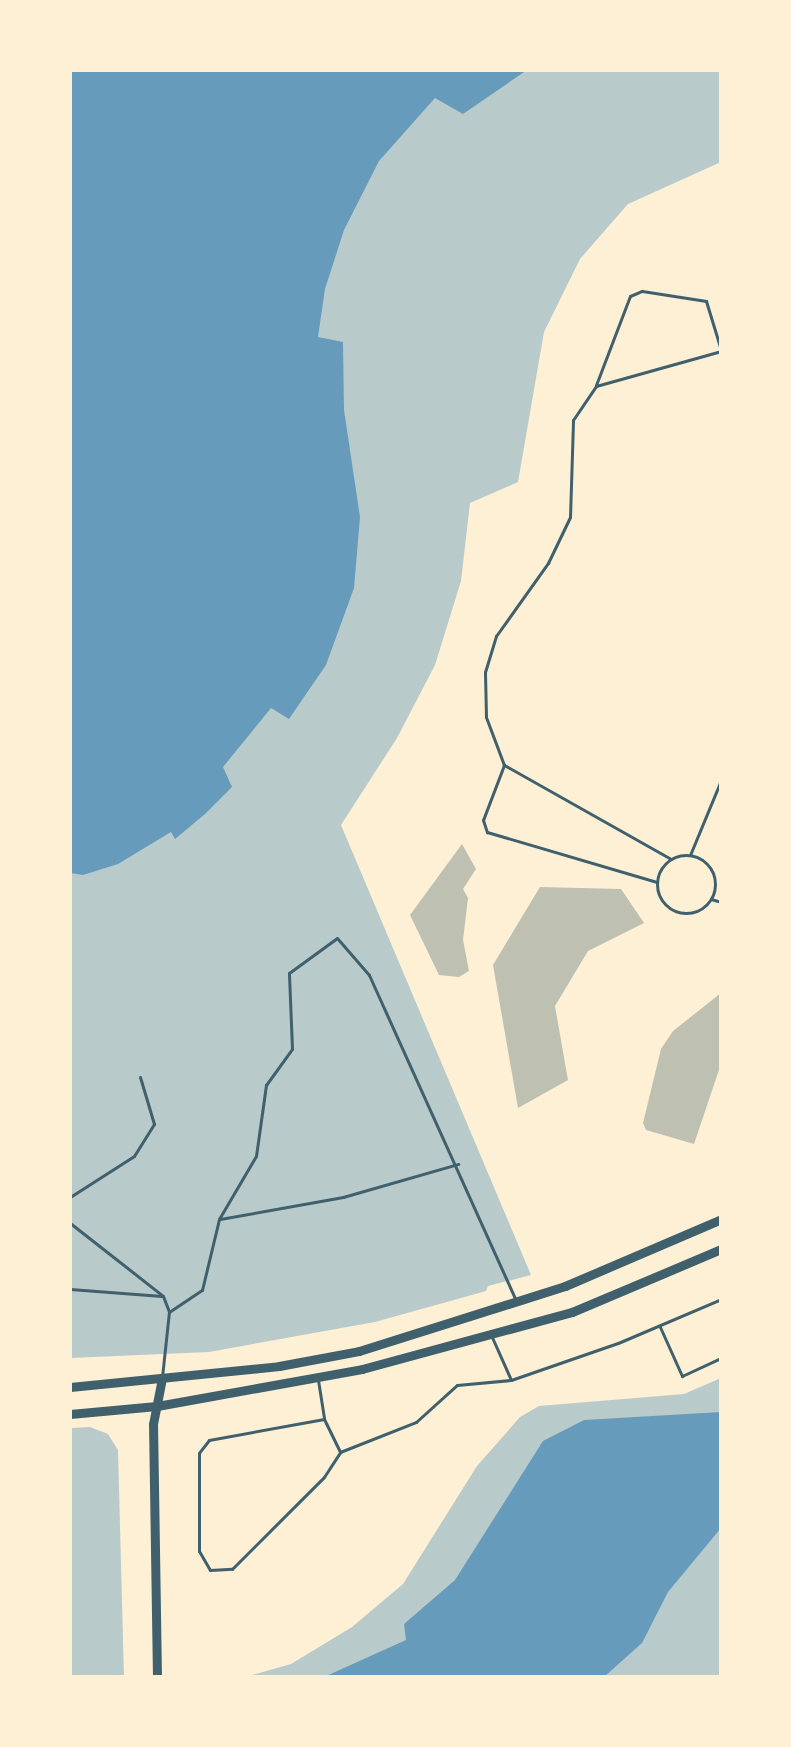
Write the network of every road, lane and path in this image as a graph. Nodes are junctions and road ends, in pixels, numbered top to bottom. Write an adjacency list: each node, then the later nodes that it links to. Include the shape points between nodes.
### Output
1 (721, 350): 2 (lane); 2 (lane, via 706,301 642,291 630,296)
2 (596, 386): 3 (lane, via 573,420 570,517 548,563 496,636 485,672 486,717)
3 (504, 765): 6 (lane); 8 (lane, via 483,820 487,832)
4 (721, 780): 5 (lane)
5 (690, 855): 6 (lane); 7 (lane, via 707,864)
6 (671, 859): 8 (lane)
7 (715, 881): 9 (lane); 10 (lane)
8 (657, 882): 10 (lane, via 662,900 677,911 696,911)
9 (721, 882)
10 (711, 899): 11 (lane)
11 (721, 902)
12 (140, 1077): 14 (lane, via 154,1124 134,1156)
13 (458, 1164): 15 (lane, via 343,1197); 15 (lane, via 369,975 337,938 289,973 292,1049 266,1085 256,1156); 22 (lane)
14 (70, 1197)
15 (219, 1219): 23 (lane, via 202,1290)
16 (721, 1219): 22 (street)
17 (70, 1223): 20 (lane)
18 (721, 1249): 25 (street, via 572,1312)
19 (70, 1289): 20 (lane)
20 (163, 1296): 23 (lane)
21 (721, 1299): 24 (lane)
22 (517, 1303): 28 (street, via 359,1351)
23 (169, 1312): 28 (lane)
24 (660, 1327): 26 (lane, via 682,1376); 29 (lane)
25 (491, 1335): 27 (street); 29 (lane)
26 (721, 1358)
27 (317, 1377): 31 (street); 33 (lane)
28 (162, 1378): 30 (street); 31 (street)
29 (511, 1380): 34 (lane, via 487,1378 457,1385 416,1422)
30 (70, 1387)
31 (157, 1406): 32 (street); 35 (street)
32 (70, 1414)
33 (324, 1419): 34 (lane); 34 (lane, via 209,1440 199,1453 202,1560 210,1570 232,1569 324,1477)
34 (340, 1452)
35 (157, 1677)

